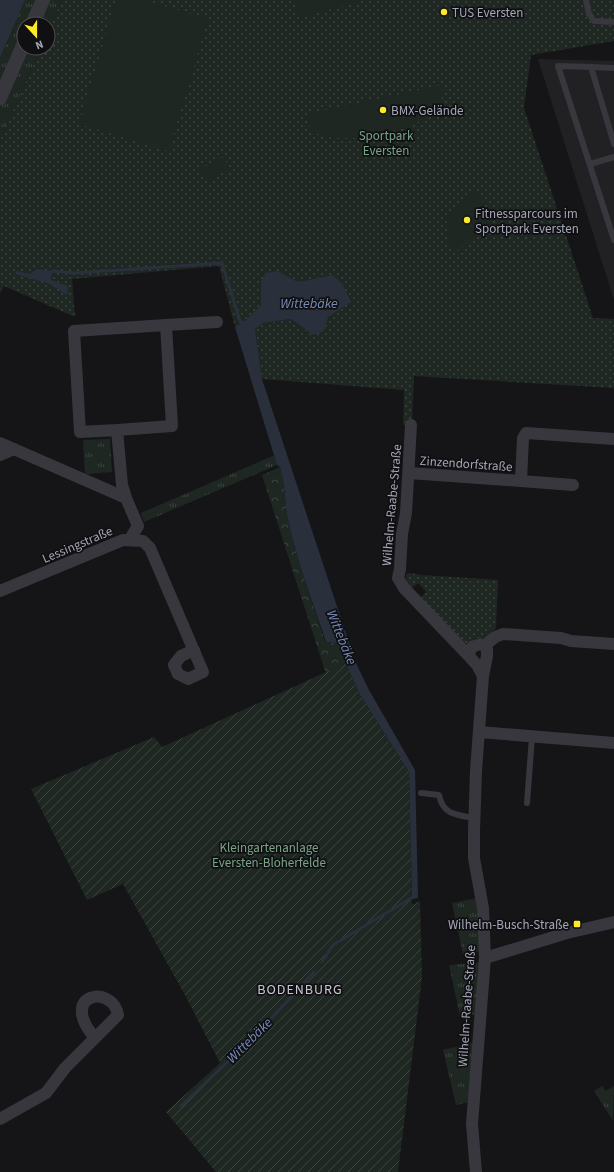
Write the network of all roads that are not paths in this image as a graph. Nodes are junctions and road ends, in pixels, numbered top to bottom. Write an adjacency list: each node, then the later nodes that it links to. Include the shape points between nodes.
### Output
1 (43, 0): 3 (street)
2 (586, 0): 4 (lane, via 589,14 594,21)
3 (36, 16)
4 (614, 22)
5 (18, 56): 8 (street)
6 (590, 67): 7 (lane); 9 (lane); 11 (lane, via 558,66)
7 (614, 68)
8 (0, 98)
9 (614, 144)
10 (614, 157): 11 (lane)
11 (590, 164): 12 (lane)
12 (614, 240)
13 (217, 322): 14 (street)
14 (166, 325): 16 (street, via 172,426); 16 (street, via 74,331 80,432)
15 (411, 425): 21 (street, Wilhelm-Raabe-Straße)
16 (117, 430): 24 (street, via 122,484)
17 (614, 439): 22 (street, Zinzendorfstraße, via 526,434 523,438)
18 (0, 443): 19 (street)
19 (14, 449): 20 (street); 24 (street)
20 (0, 455)
21 (409, 473): 22 (street, Zinzendorfstraße); 30 (street, Wilhelm-Raabe-Straße, via 398,578 404,588)
22 (521, 480): 23 (street, Zinzendorfstraße)
23 (573, 485)
24 (126, 498): 25 (street, via 138,526)
25 (130, 539): 26 (street, Lessingstraße); 29 (street, Lessingstraße, via 143,541 150,548)
26 (0, 591)
27 (614, 644): 28 (street, via 503,634)
28 (484, 646): 30 (street, via 480,644 472,647); 31 (street, Wilhelm-Raabe-Straße, via 487,656)
29 (194, 650)
30 (468, 655): 31 (street, Wilhelm-Raabe-Straße)
31 (483, 676): 32 (street, Wilhelm-Raabe-Straße)
32 (479, 732): 33 (street); 37 (street, Wilhelm-Raabe-Straße)
33 (532, 737): 34 (street); 36 (lane)
34 (614, 743)
35 (421, 793): 37 (lane, via 439,795 441,804 449,813)
36 (527, 803)
37 (474, 818): 39 (street, Wilhelm-Raabe-Straße, via 474,858 483,908)
38 (614, 922): 39 (street, via 567,933)
39 (485, 958): 42 (street, Wilhelm-Raabe-Straße, via 472,1124)
40 (94, 1037): 41 (street, via 46,1093)
41 (0, 1119)
42 (476, 1172)

